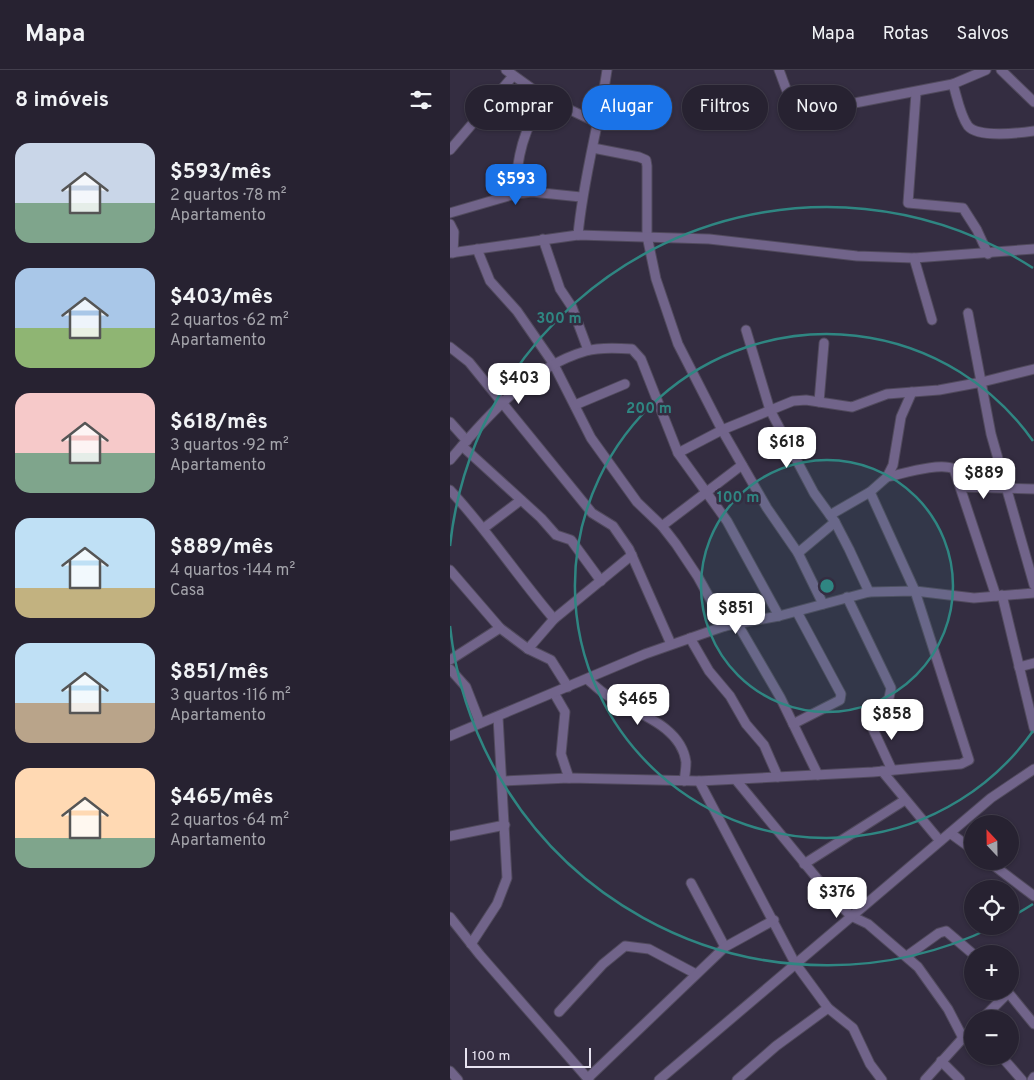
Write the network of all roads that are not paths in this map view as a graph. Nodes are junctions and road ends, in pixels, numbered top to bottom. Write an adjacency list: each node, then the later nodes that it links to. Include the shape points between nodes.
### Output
1 (607, 70): 8 (street)
2 (780, 70): 9 (street, via 793,103 798,109 808,112)
3 (986, 70): 6 (street)
4 (1001, 70): 10 (street)
5 (508, 72): 7 (street); 15 (street)
6 (953, 84): 9 (street); 13 (street, via 971,129 1017,134)
7 (526, 85)
8 (604, 85)
9 (916, 92): 26 (street, via 908,203 963,208)
10 (1034, 102)
11 (526, 130): 16 (street, via 517,164)
12 (597, 130): 14 (street)
13 (1034, 131)
14 (593, 148): 17 (street); 21 (street, via 646,160)
15 (450, 150)
16 (515, 194): 17 (street, via 532,192); 18 (street)
17 (581, 197): 20 (street)
18 (450, 213)
19 (450, 224): 25 (street, via 454,232)
20 (578, 235): 21 (street); 22 (street)
21 (647, 236): 27 (street, via 709,239 857,256); 44 (street, via 656,279 678,344)
22 (543, 239): 23 (street); 33 (street, via 560,289 572,307)
23 (477, 249): 25 (street); 34 (street, via 490,281 517,312)
24 (1034, 249): 26 (street)
25 (452, 253)
26 (988, 254): 27 (street)
27 (914, 258): 29 (street)
28 (968, 313): 36 (street)
29 (932, 320)
30 (746, 330): 42 (street)
31 (824, 343): 39 (street)
32 (450, 346): 40 (street, via 469,362)
33 (588, 350): 34 (street); 46 (street, via 624,348 636,352)
34 (553, 363): 40 (street); 41 (street)
35 (1034, 369): 36 (street)
36 (982, 382): 38 (street); 53 (street, via 991,434)
37 (625, 384): 41 (street)
38 (912, 392): 39 (street, via 887,394 852,407); 49 (street, via 901,417 893,465)
39 (818, 402): 42 (street, via 793,402)
40 (502, 404): 45 (street); 61 (street, via 592,513 612,526)
41 (576, 405): 58 (street, via 606,461 637,502)
42 (770, 410): 44 (street); 57 (street, via 814,493)
43 (450, 422): 45 (street)
44 (722, 430): 46 (street); 48 (street)
45 (464, 443): 47 (street); 56 (street)
46 (678, 453): 55 (street)
47 (450, 460)
48 (742, 465): 55 (street); 60 (street)
49 (887, 477): 50 (street, via 950,467 954,469); 54 (street)
50 (961, 487): 53 (street); 69 (street)
51 (1034, 489): 53 (street)
52 (450, 490): 59 (street)
53 (1008, 490): 65 (street)
54 (870, 492): 57 (street); 66 (street)
55 (706, 494): 58 (street); 73 (street, via 727,521)
56 (521, 500): 59 (street); 63 (street, via 556,535 570,540)
57 (832, 519): 60 (street); 67 (street)
58 (662, 526): 76 (street, via 698,577)
59 (484, 528): 74 (street)
60 (798, 553): 71 (street)
61 (632, 555): 63 (street); 79 (street)
62 (450, 570): 64 (street)
63 (601, 581): 74 (street)
64 (454, 582): 77 (street)
65 (1034, 585)
66 (915, 591): 67 (street); 69 (street, via 974,598); 94 (street, via 969,760 961,764)
67 (869, 592): 70 (street)
68 (1034, 594): 69 (street)
69 (999, 596): 83 (street)
70 (847, 597): 71 (street); 94 (street, via 891,688 889,698 871,718)
71 (823, 604): 72 (street)
72 (797, 612): 73 (street); 90 (street, via 841,694 840,700 833,705)
73 (779, 616): 75 (street)
74 (554, 619): 80 (street)
75 (737, 623): 76 (street); 90 (street)
76 (725, 626): 78 (street)
77 (500, 628): 80 (street); 81 (street)
78 (690, 638): 79 (street); 96 (street, via 709,671 764,745)
79 (672, 644): 85 (street)
80 (528, 649): 86 (street, via 550,660)
81 (450, 660)
82 (1034, 663): 83 (street)
83 (1018, 667): 91 (street)
84 (450, 669): 89 (street, via 466,687)
85 (587, 679): 86 (street); 100 (street, via 603,693 672,734 686,762)
86 (568, 687): 87 (street)
87 (554, 693): 88 (street); 97 (street, via 565,712 561,754)
88 (498, 717): 89 (street); 99 (street)
89 (480, 724): 92 (street)
90 (793, 724): 95 (street)
91 (1034, 728)
92 (450, 736)
93 (1034, 769): 104 (street)
94 (887, 770): 95 (street); 102 (street)
95 (818, 775): 96 (street)
96 (778, 777): 98 (street)
97 (569, 778): 99 (street); 100 (street)
98 (736, 780): 101 (street); 108 (street)
99 (503, 781): 103 (street)
100 (684, 781): 101 (street)
101 (699, 781): 114 (street)
102 (904, 800): 106 (street); 108 (street)
103 (506, 825): 105 (street); 115 (street, via 505,886)
104 (950, 833): 106 (street); 107 (street)
105 (450, 836)
106 (940, 841): 112 (street)
107 (964, 844)
108 (804, 864): 112 (street)
109 (1000, 870): 111 (street)
110 (691, 883): 117 (street)
111 (1034, 896)
112 (851, 916): 118 (street, via 868,924); 119 (street)
113 (450, 917): 115 (street)
114 (774, 920): 117 (street); 119 (street)
115 (471, 944): 132 (street)
116 (964, 946): 118 (street, via 946,931 938,933)
117 (725, 948): 120 (street)
118 (907, 956): 127 (street, via 936,991)
119 (795, 963): 123 (street); 134 (street)
120 (696, 974): 125 (street, via 649,949 626,946 603,964); 132 (street)
121 (1000, 1000): 124 (street)
122 (1014, 1000): 126 (street)
123 (828, 1008): 131 (street, via 853,1028); 135 (street)
124 (991, 1010)
125 (559, 1012)
126 (1034, 1024)
127 (963, 1038): 128 (street)
128 (941, 1061): 136 (street); 137 (street)
129 (1009, 1065): 138 (street)
130 (450, 1071): 133 (street)
131 (878, 1078)
132 (589, 1079)
133 (458, 1080)
134 (659, 1080)
135 (737, 1080)
136 (925, 1080)
137 (960, 1080)
138 (1022, 1080)

